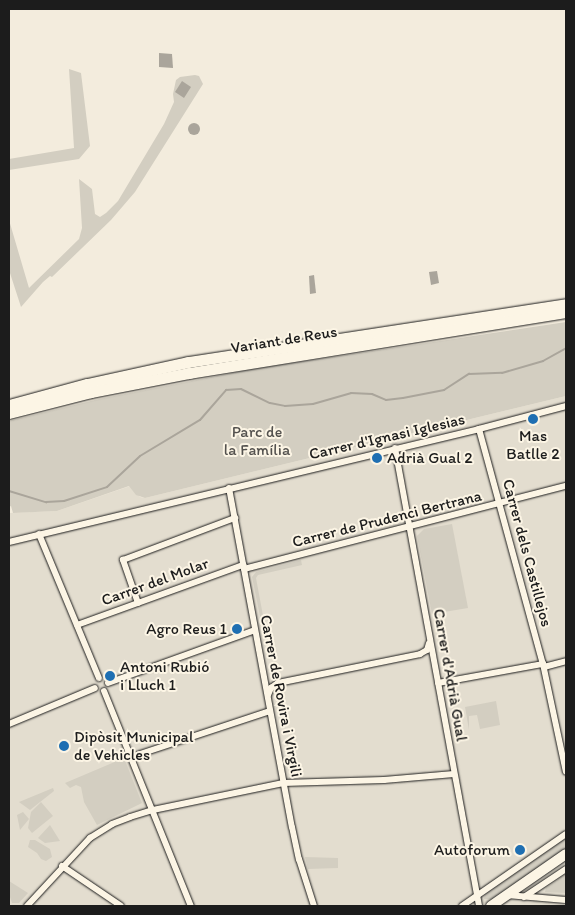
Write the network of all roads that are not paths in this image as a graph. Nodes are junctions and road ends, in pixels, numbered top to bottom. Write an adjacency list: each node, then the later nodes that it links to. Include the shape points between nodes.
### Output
1 (566, 304): 3 (highway, Variant de Reus, via 188,362)
2 (566, 312): 5 (highway, Variant de Reus, via 189,373 91,392)
3 (9, 404)
4 (566, 406): 6 (street, Carrer d'Ignasi Iglesias)
5 (9, 413)
6 (479, 429): 7 (street, Carrer d'Ignasi Iglesias); 10 (street, Carrer dels Castillejos)
7 (395, 448): 9 (street, Carrer d'Ignasi Iglesias); 12 (street, Carrer d'Adrià Gual)
8 (566, 486): 10 (street, Carrer de Prudenci Bertrana)
9 (230, 488): 11 (street, Carrer de Rovira i Virgili); 13 (street, Carrer d'Ignasi Iglesias)
10 (500, 505): 12 (street, Carrer de Prudenci Bertrana); 23 (street, Carrer dels Castillejos)
11 (235, 518): 15 (street, Carrer de Rovira i Virgili); 16 (street, via 123,560)
12 (409, 526): 15 (street, Carrer de Prudenci Bertrana); 19 (street, Carrer d'Adrià Gual)
13 (40, 534): 14 (street, Carrer d'Ignasi Iglesias); 17 (street)
14 (9, 542)
15 (244, 567): 16 (street, Carrer del Molar); 18 (street, Carrer de Rovira i Virgili)
16 (138, 603): 17 (street, Carrer del Molar)
17 (77, 625): 25 (street)
18 (255, 630): 24 (street, Carrer de Rovira i Virgili); 26 (street)
19 (430, 642): 20 (street); 21 (street, Carrer d'Adrià Gual)
20 (420, 654): 21 (street); 27 (street)
21 (434, 661): 28 (street, Carrer d'Adrià Gual)
22 (566, 661): 23 (street)
23 (544, 666): 28 (street); 35 (street, Carrer dels Castillejos)
24 (262, 671): 27 (street); 31 (street, Carrer de Rovira i Virgili)
25 (99, 678): 26 (street); 29 (street)
26 (108, 683): 30 (street)
27 (278, 683): 31 (street, via 270,688)
28 (438, 683): 36 (street, Carrer d'Adrià Gual)
29 (95, 688): 30 (street, via 99,692); 33 (street)
30 (104, 691): 34 (street)
31 (268, 700): 32 (street, Carrer de Rovira i Virgili)
32 (270, 711): 34 (street); 37 (street, Carrer de Rovira i Virgili)
33 (9, 724)
34 (130, 757): 38 (street)
35 (566, 772)
36 (454, 774): 37 (street); 44 (street, Carrer d'Adrià Gual)
37 (283, 783): 38 (street); 50 (street, Carrer de Rovira i Virgili, via 298,859)
38 (153, 810): 41 (street, via 112,824 90,838); 49 (street)
39 (566, 834): 44 (street)
40 (566, 854): 43 (main road)
41 (62, 866): 47 (street); 48 (street)
42 (566, 868): 45 (street)
43 (507, 895): 45 (street); 53 (main road)
44 (478, 896): 51 (street); 52 (street, Carrer d'Adrià Gual)
45 (523, 897): 46 (street)
46 (566, 898)
47 (27, 906)
48 (120, 906)
49 (192, 906)
50 (314, 906)
51 (462, 906)
52 (479, 906)
53 (491, 906)

